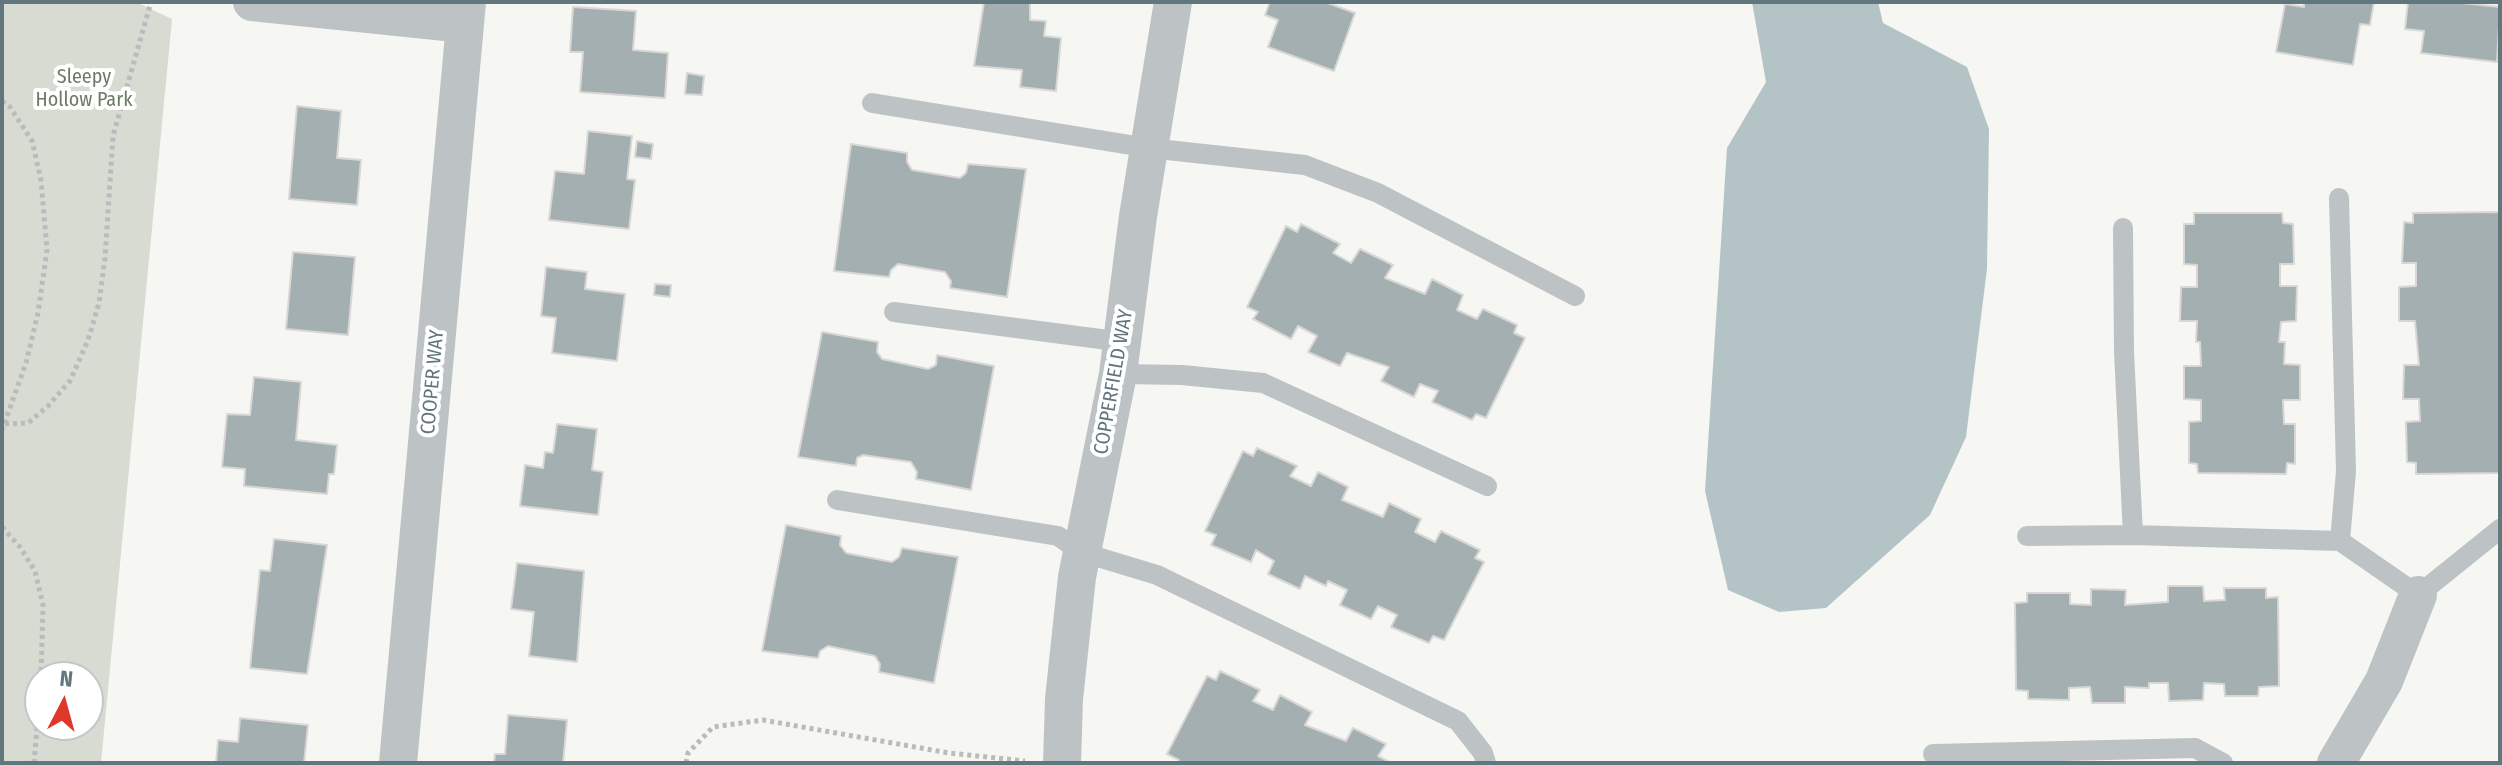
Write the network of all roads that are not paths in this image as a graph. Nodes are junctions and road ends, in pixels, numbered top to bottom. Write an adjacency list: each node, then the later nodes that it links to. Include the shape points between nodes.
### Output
1 (252, 2): 3 (street)
2 (1173, 2): 5 (street, COPPERFIELD WAY)
3 (466, 13): 21 (street, COOPER WAY)
4 (872, 103): 5 (lane)
5 (1149, 148): 8 (lane, via 1305,165 1378,193); 10 (street, COPPERFIELD WAY)
6 (2339, 198): 16 (lane, via 2346,471)
7 (2123, 228): 14 (lane)
8 (1575, 296)
9 (894, 312): 10 (lane)
10 (1121, 358): 11 (lane, via 1182,375 1263,383); 17 (street, COPPERFIELD WAY)
11 (1487, 486)
12 (837, 500): 17 (lane, via 1058,536)
13 (2500, 529): 18 (lane)
14 (2133, 535): 15 (lane); 16 (lane)
15 (2027, 536)
16 (2340, 541): 18 (lane)
17 (1081, 552): 20 (street, COPPERFIELD WAY, via 1071,617); 22 (lane, via 1157,575 1458,721)
18 (2418, 595): 24 (street, via 2384,681)
19 (1933, 754): 23 (lane, via 2195,748)
20 (1062, 762)
21 (398, 763)
22 (1486, 763)
23 (2223, 763)
24 (2336, 763)

